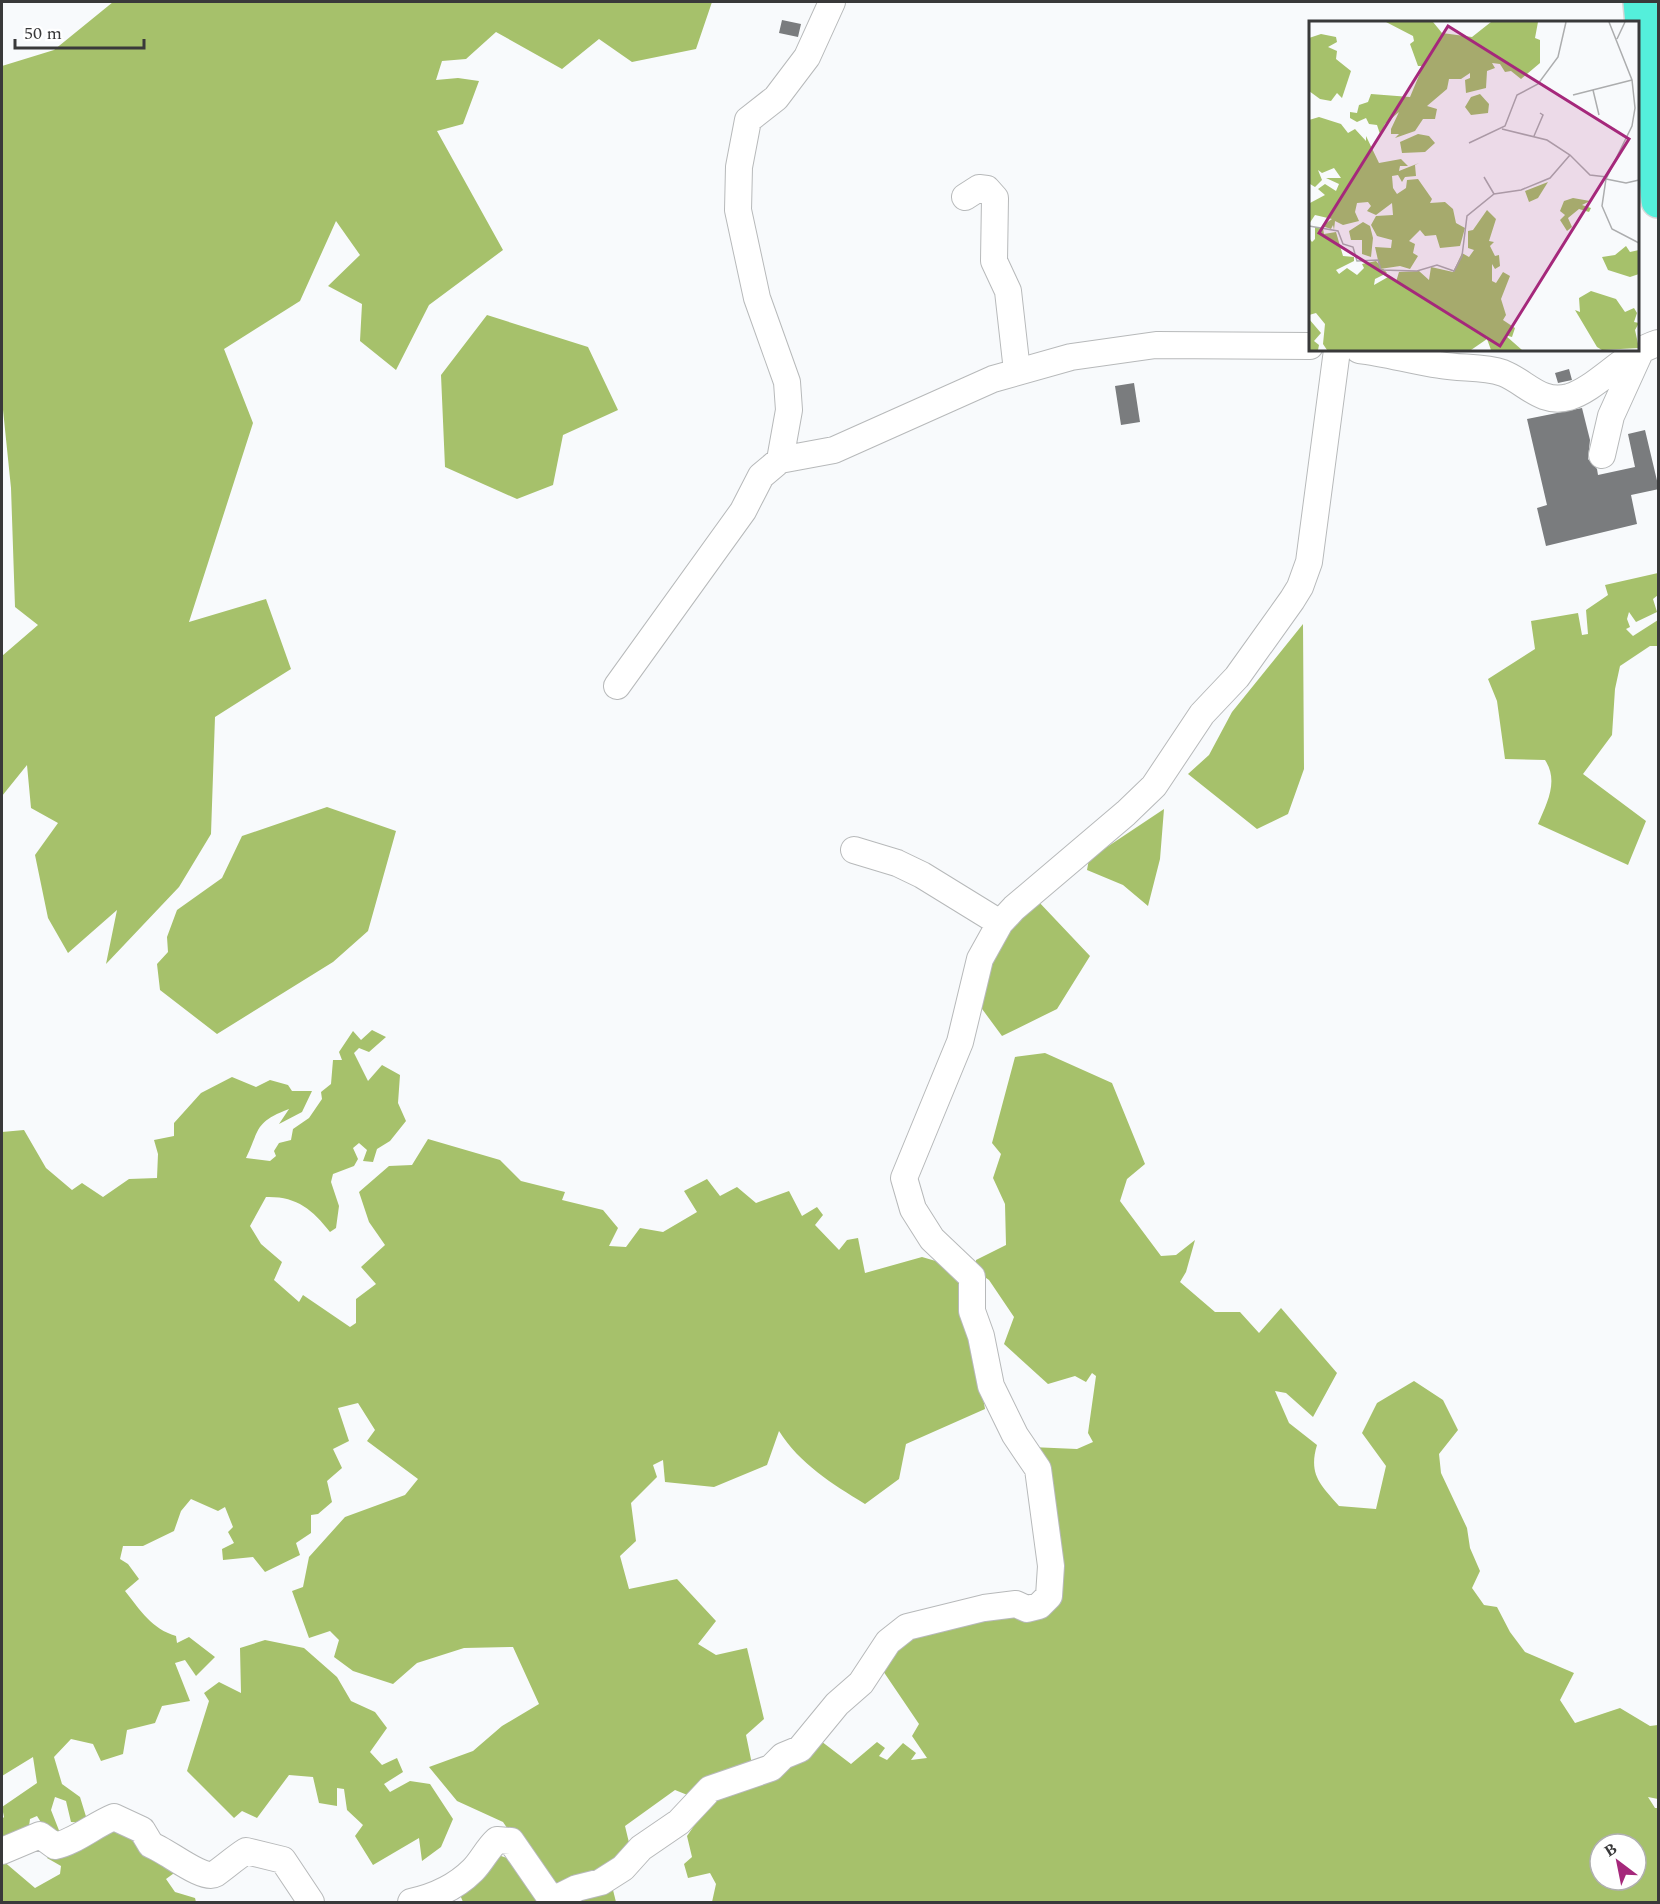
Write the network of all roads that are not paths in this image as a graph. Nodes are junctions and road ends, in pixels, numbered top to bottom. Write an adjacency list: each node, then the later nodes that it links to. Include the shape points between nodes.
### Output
1 (832, 2): 11 (street, via 807,57 776,98 748,120 739,167 738,210 757,298 787,382 789,410)
2 (1640, 2): 4 (highway)
3 (965, 197): 9 (street, via 980,188 987,189 995,198 994,261 1008,291)
4 (1659, 201)
5 (1309, 346): 9 (street, via 1156,345 1080,355)
6 (1650, 346): 8 (street, via 1576,394 1556,399 1539,395 1512,377 1492,370); 10 (street, via 1611,416)
7 (1337, 351): 14 (street, via 1309,562 1300,587 1238,677 1202,714 1155,786)
8 (1364, 351)
9 (1017, 371): 11 (street, via 956,394 842,447)
10 (1602, 455)
11 (780, 460): 12 (street, via 761,476 743,511)
12 (616, 686)
13 (854, 850): 14 (street, via 922,875)
14 (1000, 923): 17 (street, via 980,959 960,1042 904,1178 913,1209 932,1239 972,1277 972,1311 991,1386 1015,1435 1038,1469 1051,1566 1049,1596 1039,1606 1027,1609 1016,1604 984,1608 907,1627 888,1642 861,1683 837,1704 800,1749 783,1756 771,1768 710,1789 679,1822 602,1882 560,1897 549,1896 511,1841 497,1840 474,1869 444,1892 422,1902)
15 (2, 1851): 16 (street, via 40,1836 55,1846 65,1844 114,1817 142,1830 151,1845 201,1875 214,1875 246,1851 283,1860)
16 (311, 1902)
17 (411, 1902)

